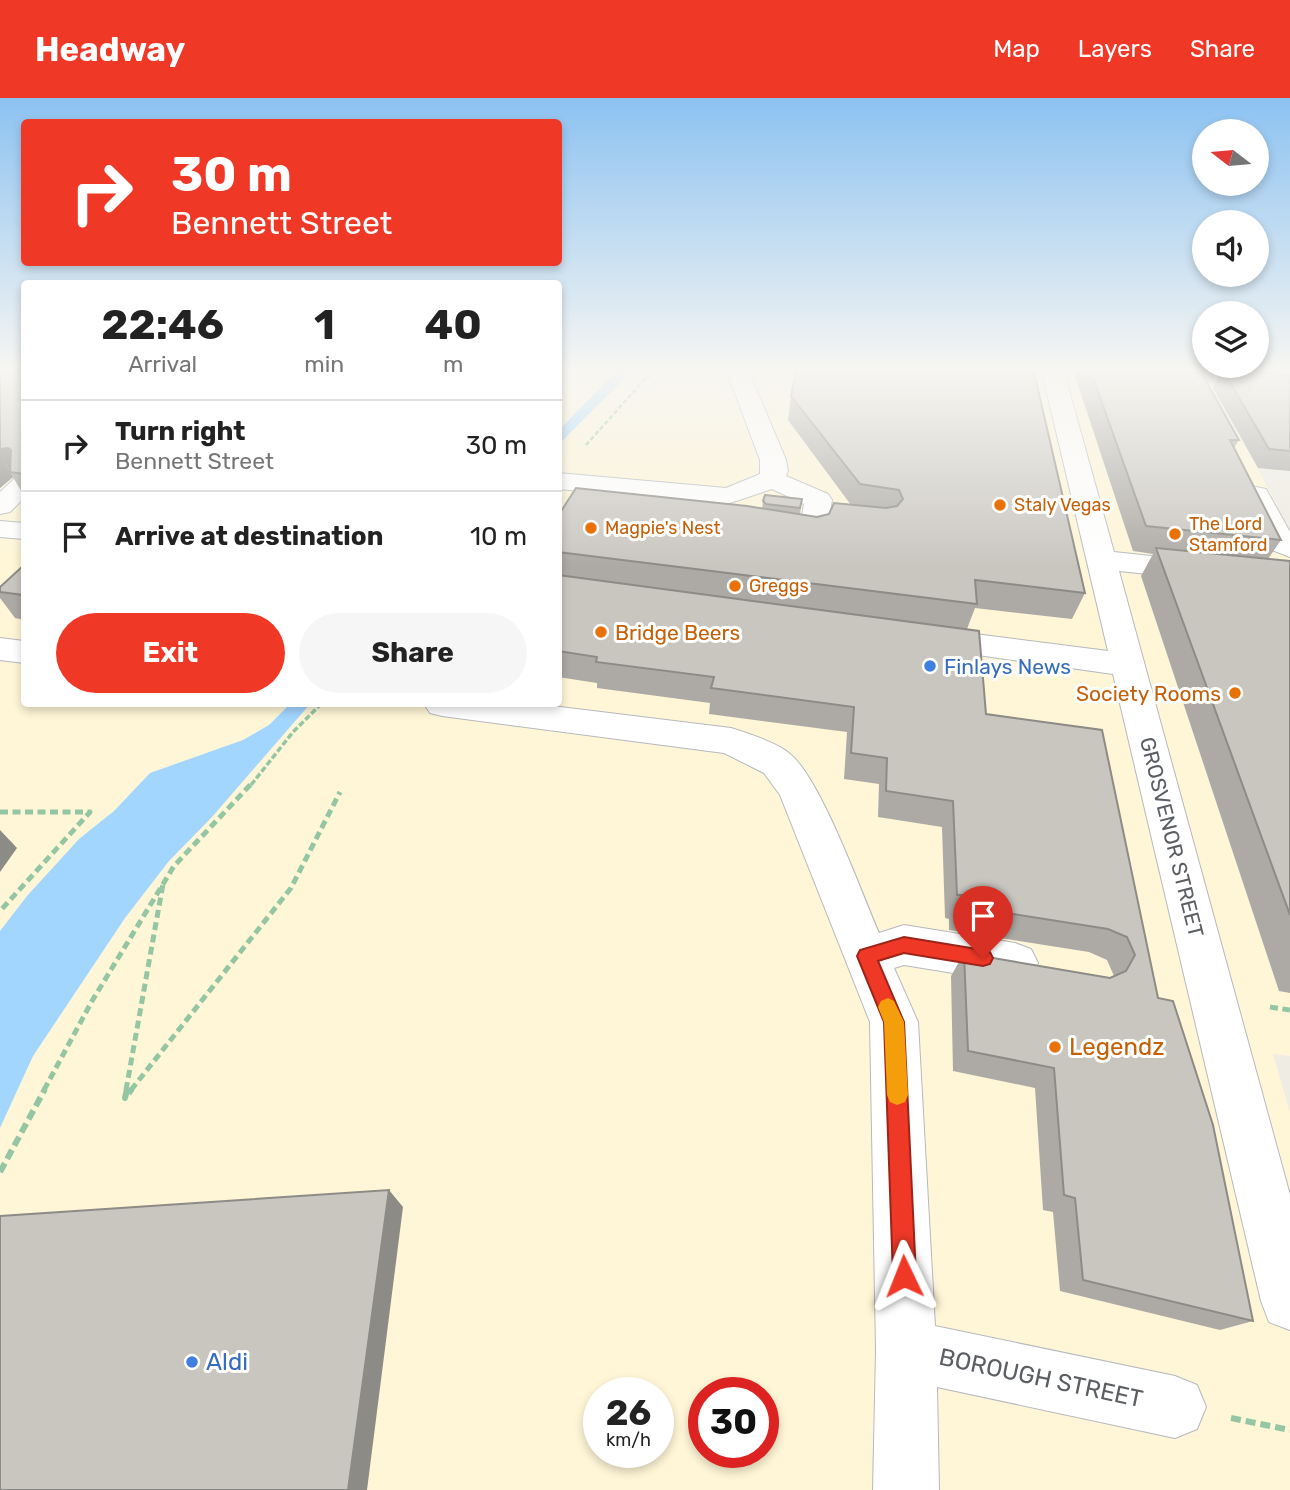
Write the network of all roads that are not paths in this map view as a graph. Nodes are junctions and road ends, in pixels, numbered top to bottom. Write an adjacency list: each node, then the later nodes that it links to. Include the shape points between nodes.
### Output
1 (764, 437): 4 (street, via 775,471)
2 (1071, 437): 12 (street, GROSVENOR STREET)
3 (1243, 471): 11 (street, via 1282,544)
4 (771, 479): 7 (street); 7 (street, via 818,500 828,517 813,531 755,524)
5 (562, 482): 7 (street)
6 (21, 487): 8 (street)
7 (727, 496)
8 (0, 506)
9 (0, 529): 10 (street)
10 (21, 531)
11 (1290, 548)
12 (1102, 560): 13 (street); 17 (street, GROSVENOR STREET)
13 (1290, 580)
14 (894, 634): 17 (street)
15 (0, 649): 16 (street)
16 (21, 652)
17 (1129, 664): 21 (street, GROSVENOR STREET)
18 (465, 707): 19 (street, via 731,741 777,763 797,789)
19 (866, 956): 20 (street, via 904,945); 22 (street, via 894,1022)
20 (1049, 969)
21 (1290, 1301)
22 (906, 1350): 23 (street, BOROUGH STREET); 24 (street)
23 (1175, 1406)
24 (906, 1490)

